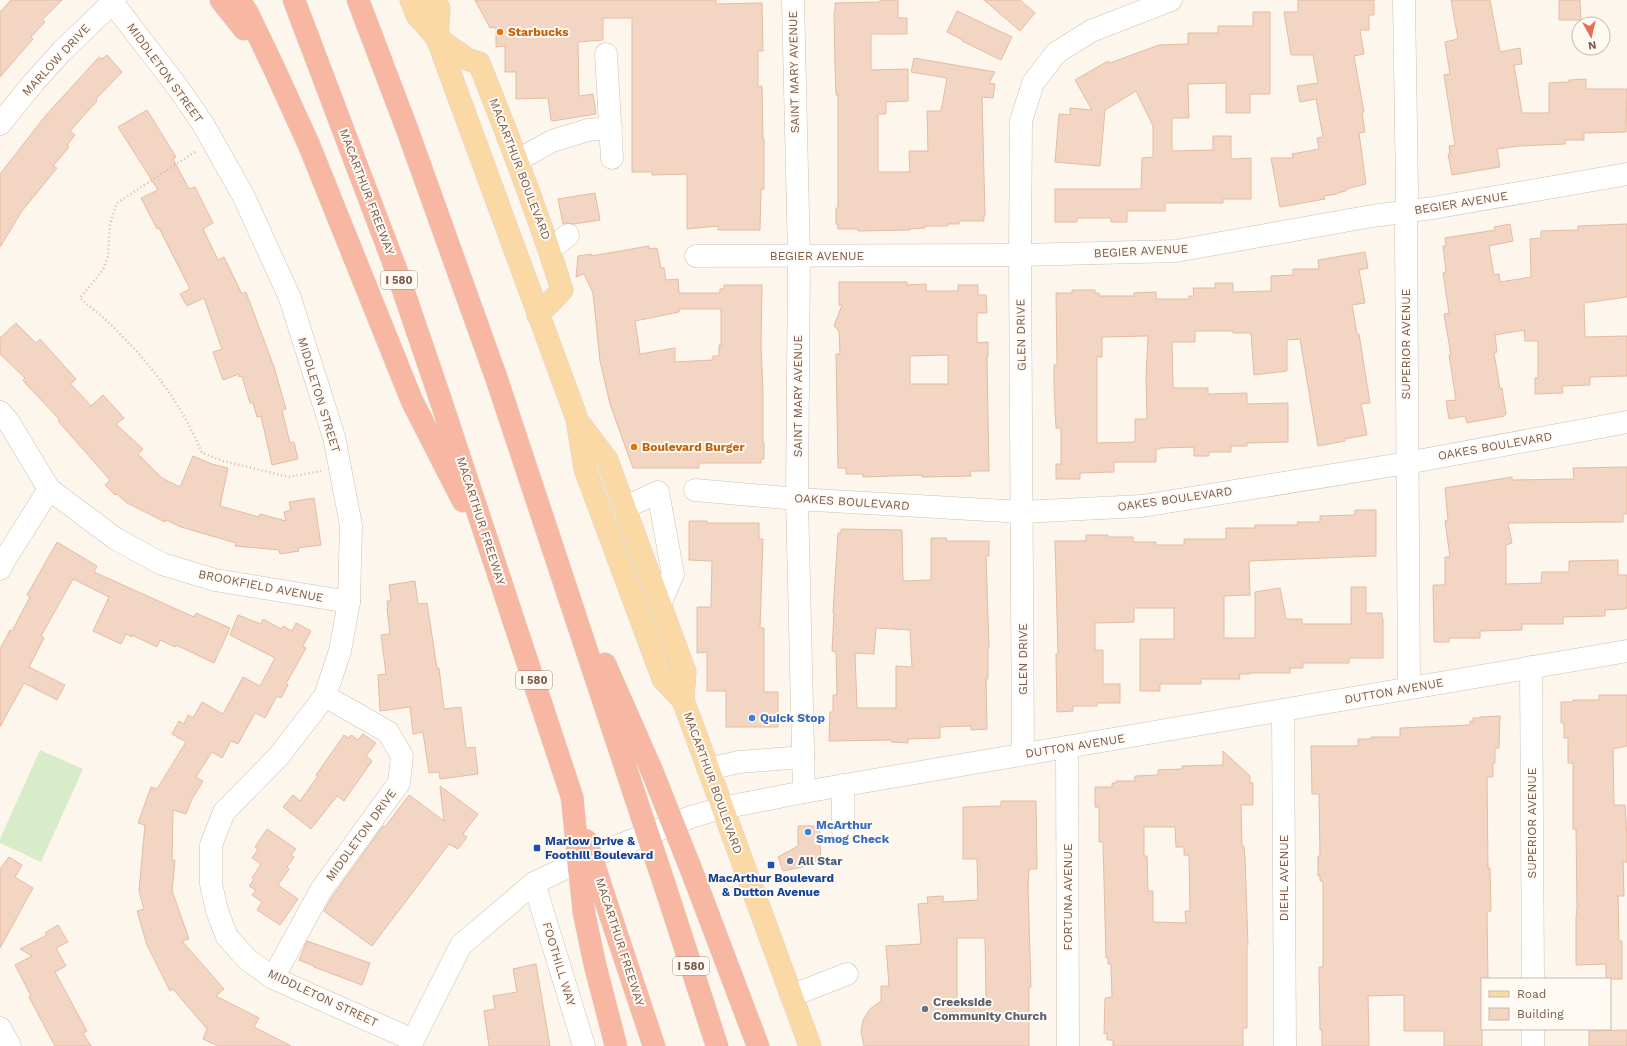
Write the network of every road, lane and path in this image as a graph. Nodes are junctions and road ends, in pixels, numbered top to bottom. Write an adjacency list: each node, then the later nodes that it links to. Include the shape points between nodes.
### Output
1 (221, 0): 13 (highway)
2 (239, 0): 13 (highway)
3 (294, 0): 38 (highway, MACARTHUR FREEWAY / I 580, via 397,272)
4 (358, 0): 37 (highway, I 580, via 450,247)
5 (411, 0): 11 (main road, MACARTHUR BOULEVARD, via 417,15)
6 (435, 0): 11 (main road, MACARTHUR BOULEVARD, via 439,9)
7 (793, 0): 25 (street, SAINT MARY AVENUE)
8 (1171, 0): 23 (street, GLEN DRIVE, via 1091,31 1056,53 1033,82 1021,121)
9 (1404, 0): 20 (street, SUPERIOR AVENUE)
10 (114, 1): 14 (street, MARLOW DRIVE, via 62,51); 16 (street, MIDDLETON STREET, via 179,89)
11 (437, 38): 18 (main road, MACARTHUR BOULEVARD, via 467,59 479,63); 26 (main road, MACARTHUR BOULEVARD)
12 (606, 54): 15 (street)
13 (273, 66): 38 (highway, via 309,145 412,401)
14 (0, 124)
15 (611, 128): 17 (street); 18 (street, via 588,130 552,141)
16 (212, 140): 31 (street, MIDDLETON STREET, via 244,196 290,298 334,438); 31 (path, via 117,204 110,224 108,256 103,270 80,298 121,334 152,369 193,430 202,454 289,477)
17 (612, 158)
18 (518, 160): 22 (main road, MACARTHUR BOULEVARD)
19 (1627, 174): 20 (street, BEGIER AVENUE)
20 (1406, 212): 23 (street, BEGIER AVENUE, via 1176,251); 30 (street, SUPERIOR AVENUE)
21 (568, 235): 22 (street)
22 (550, 250): 26 (main road, MACARTHUR BOULEVARD, via 562,290)
23 (1020, 255): 25 (street, BEGIER AVENUE); 36 (street, GLEN DRIVE)
24 (696, 256): 25 (street, BEGIER AVENUE)
25 (799, 257): 34 (street, SAINT MARY AVENUE)
26 (538, 315): 28 (main road, MACARTHUR BOULEVARD)
27 (0, 412): 32 (street, BROOKFIELD AVENUE)
28 (577, 419): 35 (main road, MACARTHUR BOULEVARD, via 607,460); 46 (main road, MACARTHUR BOULEVARD, via 585,469 663,680)
29 (1627, 422): 30 (street, OAKES BOULEVARD)
30 (1407, 463): 36 (street, OAKES BOULEVARD, via 1142,506); 44 (street, SUPERIOR AVENUE)
31 (340, 468): 40 (street, MIDDLETON STREET, via 351,525)
32 (50, 489): 39 (street); 40 (street, BROOKFIELD AVENUE, via 116,539 162,564 215,580)
33 (694, 490): 34 (street, OAKES BOULEVARD)
34 (797, 498): 36 (street, OAKES BOULEVARD); 50 (street, SAINT MARY AVENUE)
35 (624, 508): 41 (main road, MACARTHUR BOULEVARD); 41 (street, via 658,492 673,574)
36 (1022, 512): 49 (street, GLEN DRIVE)
37 (552, 546): 69 (highway, I 580, bridge); 70 (highway, bridge, via 652,771)
38 (495, 563): 54 (highway, MACARTHUR FREEWAY / I 580)
39 (0, 569)
40 (349, 602): 45 (street, MIDDLETON STREET, via 340,652)
41 (660, 604): 46 (main road, MACARTHUR BOULEVARD, via 685,672)
42 (1627, 651): 43 (street, DUTTON AVENUE)
43 (1531, 667): 44 (street, DUTTON AVENUE); 60 (street, SUPERIOR AVENUE)
44 (1409, 688): 47 (street, DUTTON AVENUE)
45 (325, 696): 59 (street, MIDDLETON STREET, via 279,756 224,812 211,845 211,884 217,911 227,937 248,960); 59 (street, MIDDLETON DRIVE, via 388,732 402,756 399,783 321,890)
46 (683, 700): 51 (main road, MACARTHUR BOULEVARD)
47 (1283, 710): 48 (street, DUTTON AVENUE); 73 (street, DIEHL AVENUE)
48 (1067, 747): 49 (street, DUTTON AVENUE); 72 (street, FORTUNA AVENUE)
49 (1023, 754): 52 (street, DUTTON AVENUE)
50 (803, 757): 51 (street, via 739,762); 53 (street, SAINT MARY AVENUE)
51 (708, 769): 55 (main road, MACARTHUR BOULEVARD)
52 (843, 785): 53 (street, DUTTON AVENUE); 56 (street)
53 (804, 792): 55 (street, DUTTON AVENUE)
54 (572, 797): 67 (highway, bridge, via 584,913); 68 (highway, MACARTHUR FREEWAY / I 580, bridge)
55 (722, 808): 57 (street, DUTTON AVENUE, via 691,817 587,858); 61 (main road, MACARTHUR BOULEVARD)
56 (843, 830)
57 (534, 883): 64 (street, via 461,945); 66 (street, FOOTHILL WAY)
58 (847, 974): 61 (street)
59 (273, 978): 64 (street, MIDDLETON STREET)
60 (1533, 978)
61 (791, 996): 71 (main road, MACARTHUR BOULEVARD)
62 (0, 1028): 65 (street)
63 (1533, 1030): 74 (street)
64 (413, 1043)
65 (10, 1046)
66 (584, 1046)
67 (616, 1046)
68 (654, 1046)
69 (718, 1046)
70 (758, 1046)
71 (810, 1046)
72 (1068, 1046)
73 (1285, 1046)
74 (1534, 1046)

